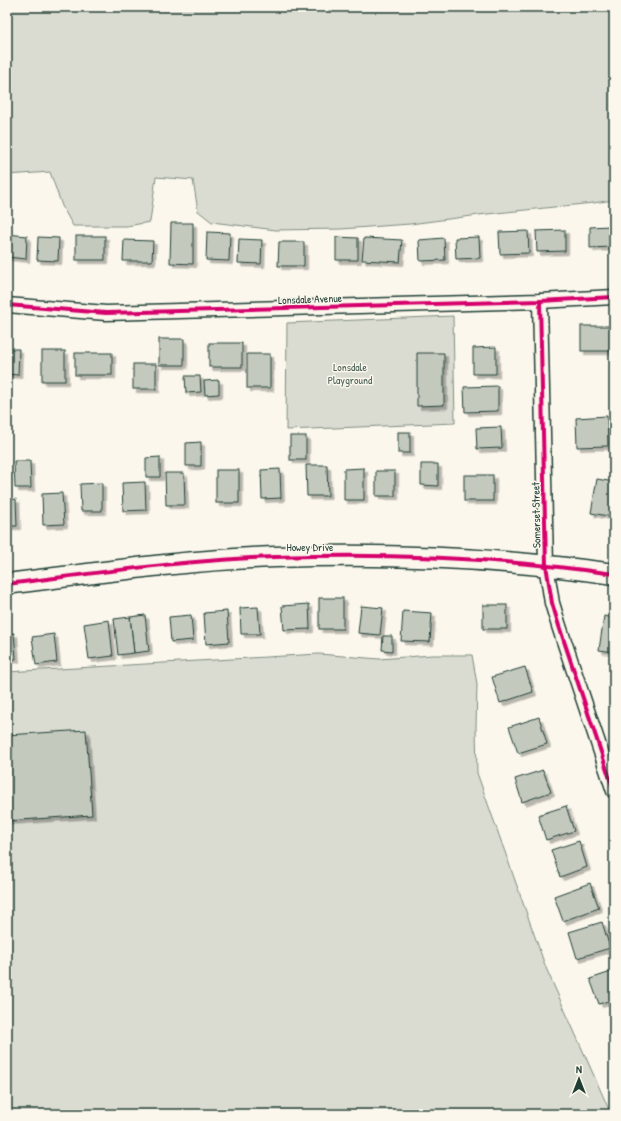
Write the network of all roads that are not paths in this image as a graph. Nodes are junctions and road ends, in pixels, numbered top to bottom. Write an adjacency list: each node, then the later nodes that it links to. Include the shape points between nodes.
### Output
1 (614, 297): 2 (street, Lonsdale Avenue)
2 (540, 301): 3 (street, Lonsdale Avenue, via 106,313); 4 (street, Somerset Street)
3 (7, 305)
4 (546, 565): 5 (main road, Howey Drive); 6 (main road, Howey Drive, via 420,557 275,557 173,564); 7 (street, Somerset Street, via 552,603)
5 (614, 574)
6 (7, 584)
7 (614, 791)

